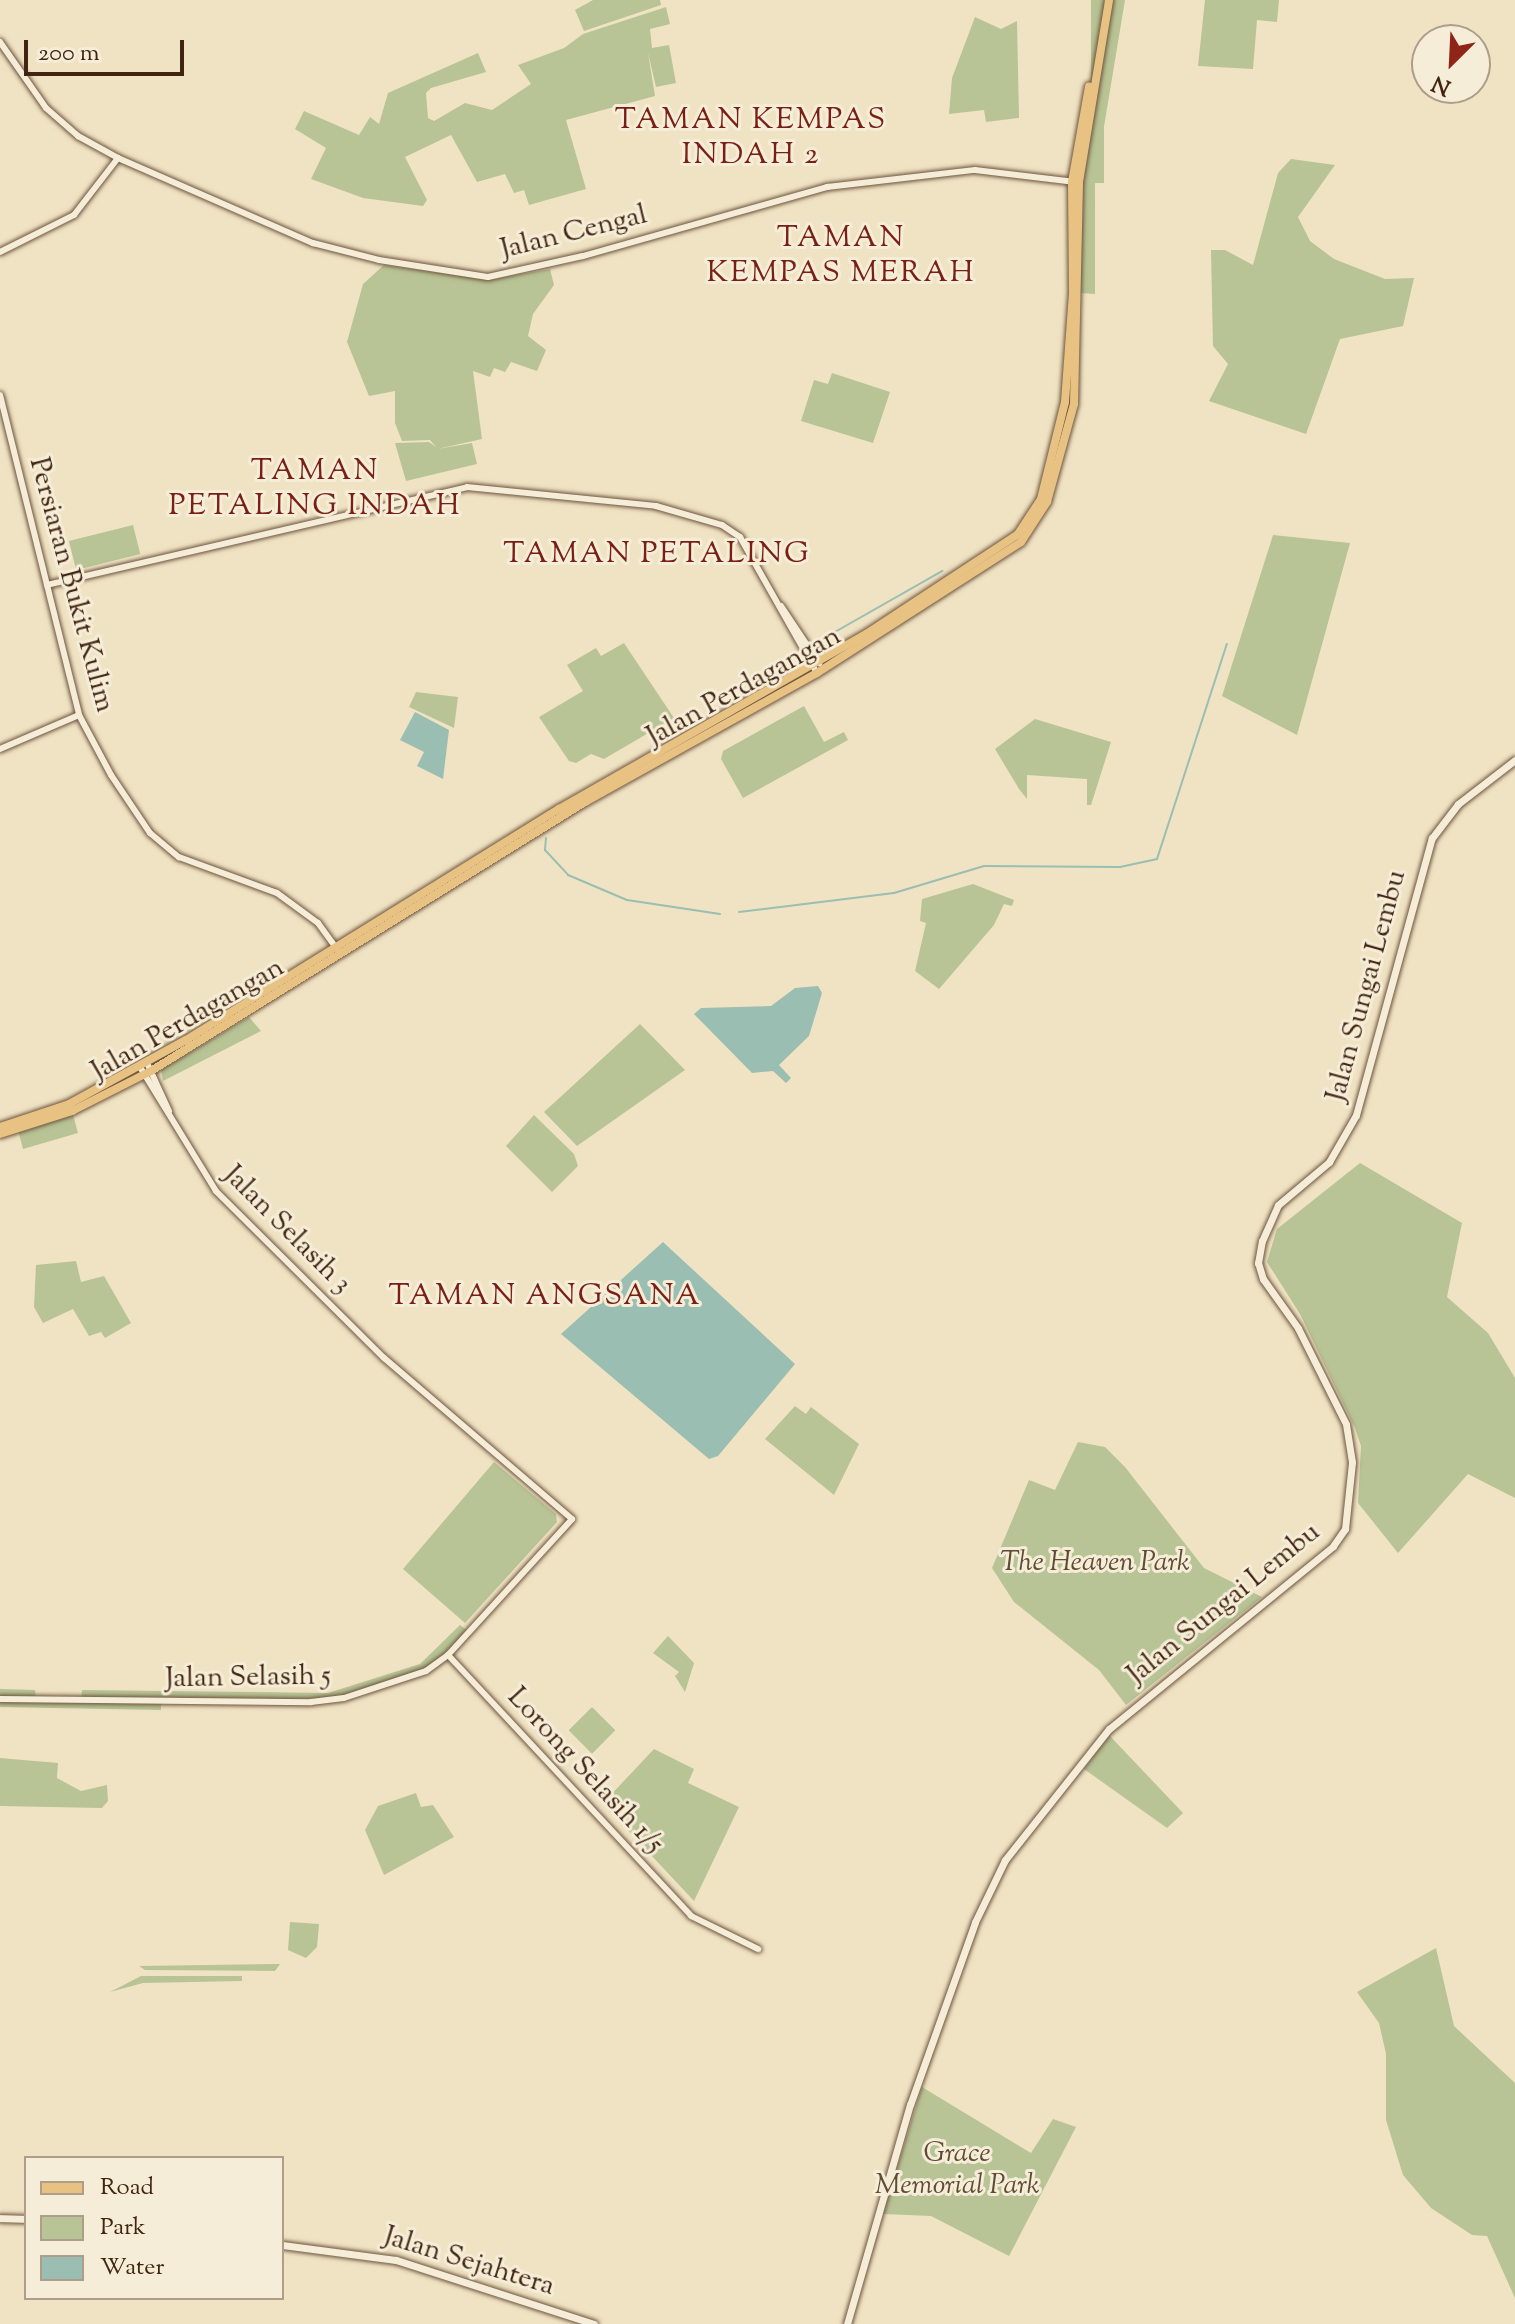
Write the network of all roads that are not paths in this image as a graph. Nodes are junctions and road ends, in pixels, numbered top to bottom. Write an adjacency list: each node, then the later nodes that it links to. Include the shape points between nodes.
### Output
1 (1107, 0): 4 (main road, Jalan Perdagangan)
2 (0, 42): 3 (street, Jalan Cengal, via 46,108 78,136)
3 (118, 158): 4 (street, Jalan Cengal, via 313,243 379,260 488,277 583,256 827,187 975,170); 5 (street, via 74,215)
4 (1075, 182): 8 (main road, Jalan Perdagangan, via 1074,404 1044,509 1009,552)
5 (0, 252)
6 (0, 395): 7 (street, Persiaran Bukit Kulim)
7 (47, 585): 8 (street, via 475,487 656,506 722,525 744,543); 9 (street, Persiaran Bukit Kulim)
8 (818, 668): 12 (main road, Jalan Perdagangan, via 559,809); 13 (main road, Jalan Perdagangan, via 585,802)
9 (79, 715): 10 (street); 12 (street, Persiaran Bukit Kulim, via 118,785 159,841 193,865 288,899 318,923)
10 (0, 749)
11 (1515, 760): 24 (main road, Jalan Sungai Lembu, via 1458,804 1432,838 1356,1115 1329,1162 1278,1205 1262,1241 1258,1263 1263,1279 1298,1328 1346,1424 1352,1462 1345,1529 1333,1546 1109,1729 1005,1860 975,1922 913,2095)
12 (336, 948): 13 (main road, Jalan Perdagangan)
13 (145, 1069): 14 (main road, Jalan Perdagangan, via 69,1104); 15 (main road, Jalan Perdagangan, via 72,1111); 16 (street, Jalan Selasih 3, via 216,1191 384,1358)
14 (0, 1127)
15 (0, 1134)
16 (572, 1519): 17 (street, Jalan Selasih 5)
17 (448, 1655): 18 (street, Jalan Selasih 5, via 426,1671 330,1702); 19 (street, Lorong Selasih 1/5, via 691,1916)
18 (0, 1699)
19 (758, 1949)
20 (0, 2218): 21 (main road)
21 (24, 2219)
22 (284, 2245): 23 (main road, Jalan Sejahtera, via 396,2260)
23 (594, 2324)
24 (847, 2324)

